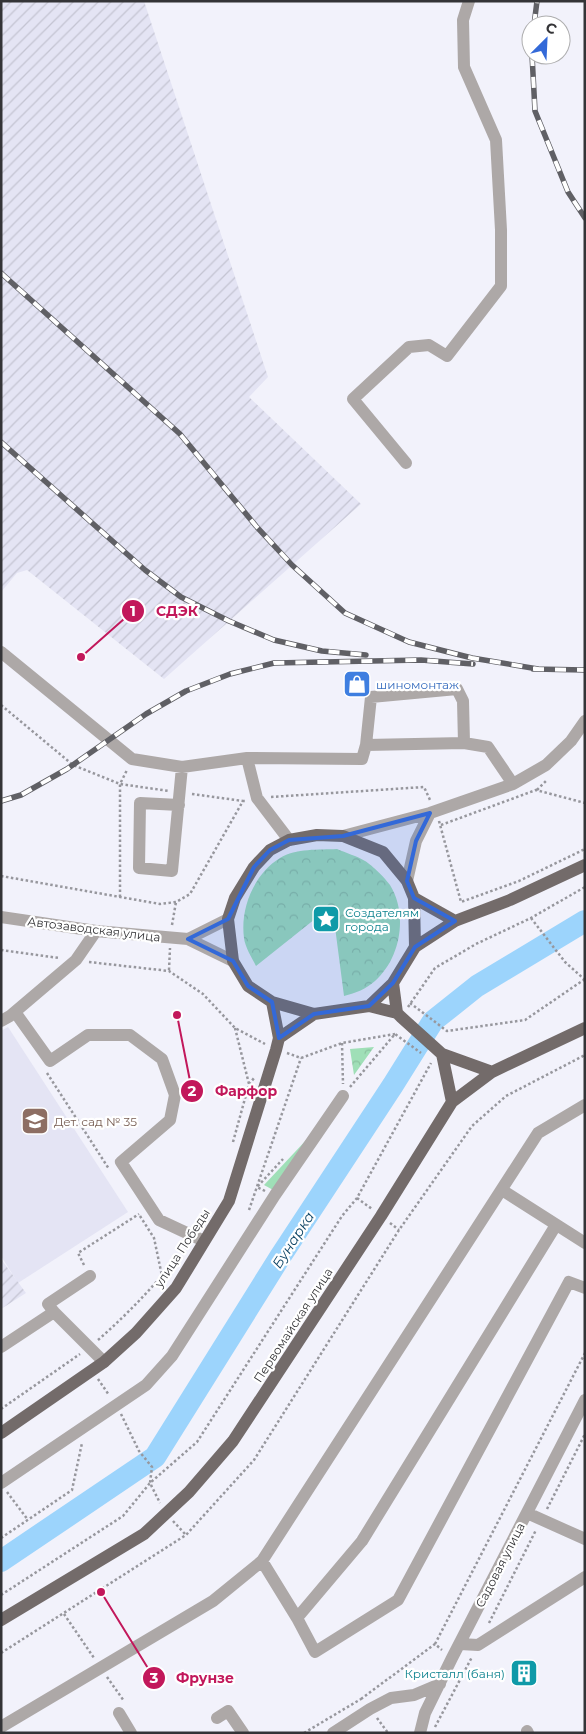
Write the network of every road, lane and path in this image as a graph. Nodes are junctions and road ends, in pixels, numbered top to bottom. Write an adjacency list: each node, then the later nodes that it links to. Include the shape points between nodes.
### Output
1 (470, 1): 2 (street, via 462,20 464,67 496,140 502,230 501,286 447,356 429,346 409,347 353,399)
2 (406, 463)
3 (1, 652): 9 (street)
4 (1, 705): 11 (path, via 73,765)
5 (585, 721): 12 (street, via 572,741 546,765)
6 (464, 743): 7 (street); 7 (street, via 463,701 457,689 372,697); 12 (street, via 488,747)
7 (366, 746): 8 (street, via 362,759)
8 (246, 758): 10 (street); 19 (street, via 257,798)
9 (132, 760): 10 (street); 11 (path)
10 (182, 767): 13 (street)
11 (120, 784): 13 (path); 23 (path)
12 (513, 784): 16 (street)
13 (179, 798): 13 (street, via 172,871 139,868 140,803); 14 (path)
14 (243, 801)
15 (585, 803): 17 (path, via 536,790)
16 (430, 813): 18 (street); 21 (street, via 416,841)
17 (441, 825)
18 (343, 836): 19 (main road, via 317,835); 21 (main road, via 383,852)
19 (289, 840): 27 (main road, via 270,850 254,867 235,898)
20 (585, 865): 28 (main road)
21 (407, 881): 24 (main road)
22 (585, 887): 26 (path)
23 (120, 897)
24 (414, 898): 28 (main road); 31 (main road)
25 (1, 917): 29 (street, Автозаводская улица)
26 (531, 918): 35 (path, via 565,962); 38 (path, via 435,968)
27 (228, 919): 30 (street); 34 (main road)
28 (455, 921): 31 (main road)
29 (96, 931): 30 (street, Автозаводская улица); 33 (street)
30 (188, 939): 34 (street)
31 (415, 947): 36 (main road)
32 (1, 950): 33 (path)
33 (76, 960): 40 (street); 44 (path, via 169,971 203,994)
34 (233, 961): 37 (main road, via 248,986)
35 (585, 980): 38 (path, via 525,1020 448,1032)
36 (393, 982): 39 (main road); 42 (main road)
37 (272, 1002): 41 (main road); 47 (main road)
38 (410, 1003): 42 (path)
39 (370, 1006): 41 (main road); 42 (main road)
40 (15, 1012): 43 (street); 62 (street, via 50,1061 88,1034 130,1035 162,1059 175,1095 170,1120 121,1162 159,1220)
41 (314, 1014): 47 (main road)
42 (399, 1015): 46 (path); 48 (main road)
43 (1, 1021)
44 (235, 1028): 47 (path); 54 (path)
45 (585, 1028): 53 (main road, Первомайская улица)
46 (395, 1034): 50 (path); 55 (path); 55 (path, via 342,1043)
47 (278, 1044): 62 (main road, улица Победы, via 228,1201)
48 (437, 1055): 53 (main road); 56 (main road); 85 (path, via 357,1198 342,1216 197,1442 150,1483 123,1516)
49 (585, 1055): 86 (path, via 506,1096 472,1126 399,1230 254,1460 186,1535)
50 (424, 1056)
51 (300, 1058): 60 (path)
52 (44, 1068): 58 (path)
53 (492, 1072): 56 (main road, Первомайская улица)
54 (249, 1084)
55 (343, 1096): 72 (street, via 172,1356 146,1385)
56 (452, 1102): 88 (main road, Первомайская улица, via 233,1442 202,1478 144,1534)
57 (585, 1105): 59 (street, via 538,1133)
58 (112, 1174)
59 (502, 1190): 61 (street); 83 (street)
60 (248, 1215)
61 (556, 1225): 63 (street); 87 (street, via 362,1541)
62 (204, 1241): 70 (main road, улица Победы, via 176,1288 136,1333)
63 (585, 1243)
64 (90, 1276): 65 (path, via 78,1252 139,1214 154,1238); 67 (street, via 48,1304)
65 (162, 1276)
66 (585, 1288): 87 (street, via 569,1282 398,1600 316,1652)
67 (54, 1312): 68 (street); 70 (street)
68 (1, 1347)
69 (585, 1353): 89 (path)
70 (104, 1362): 73 (main road, улица Победы)
71 (583, 1409): 78 (street, Садовая улица)
72 (85, 1425): 77 (street); 79 (path, via 72,1490)
73 (1, 1433)
74 (585, 1434): 80 (path)
75 (139, 1451): 76 (path)
76 (152, 1468)
77 (4, 1487): 79 (path)
78 (527, 1513): 80 (street); 90 (street, Садовая улица)
79 (28, 1520): 81 (path)
80 (541, 1520): 82 (street); 91 (path)
81 (1, 1538)
82 (585, 1540)
83 (262, 1561): 87 (street); 94 (street, via 214,1601)
84 (585, 1577): 91 (street)
85 (1, 1595)
86 (64, 1614): 92 (path); 94 (path)
87 (297, 1618)
88 (1, 1620)
89 (434, 1644): 93 (path); 97 (path)
90 (460, 1644): 91 (street); 93 (street, Садовая улица)
91 (478, 1645): 106 (path)
92 (1, 1653)
93 (452, 1658): 95 (street, Садовая улица)
94 (100, 1667): 98 (path, via 124,1702); 101 (street)
95 (440, 1684): 96 (street); 99 (street, Садовая улица)
96 (414, 1695): 99 (street); 104 (street, via 391,1698)
97 (361, 1699)
98 (120, 1713): 102 (street)
99 (425, 1713): 105 (street, Садовая улица)
100 (217, 1718): 103 (street, via 228,1711)
101 (1, 1728)
102 (131, 1733)
103 (243, 1733)
104 (333, 1733)
105 (420, 1733)
106 (432, 1733)

